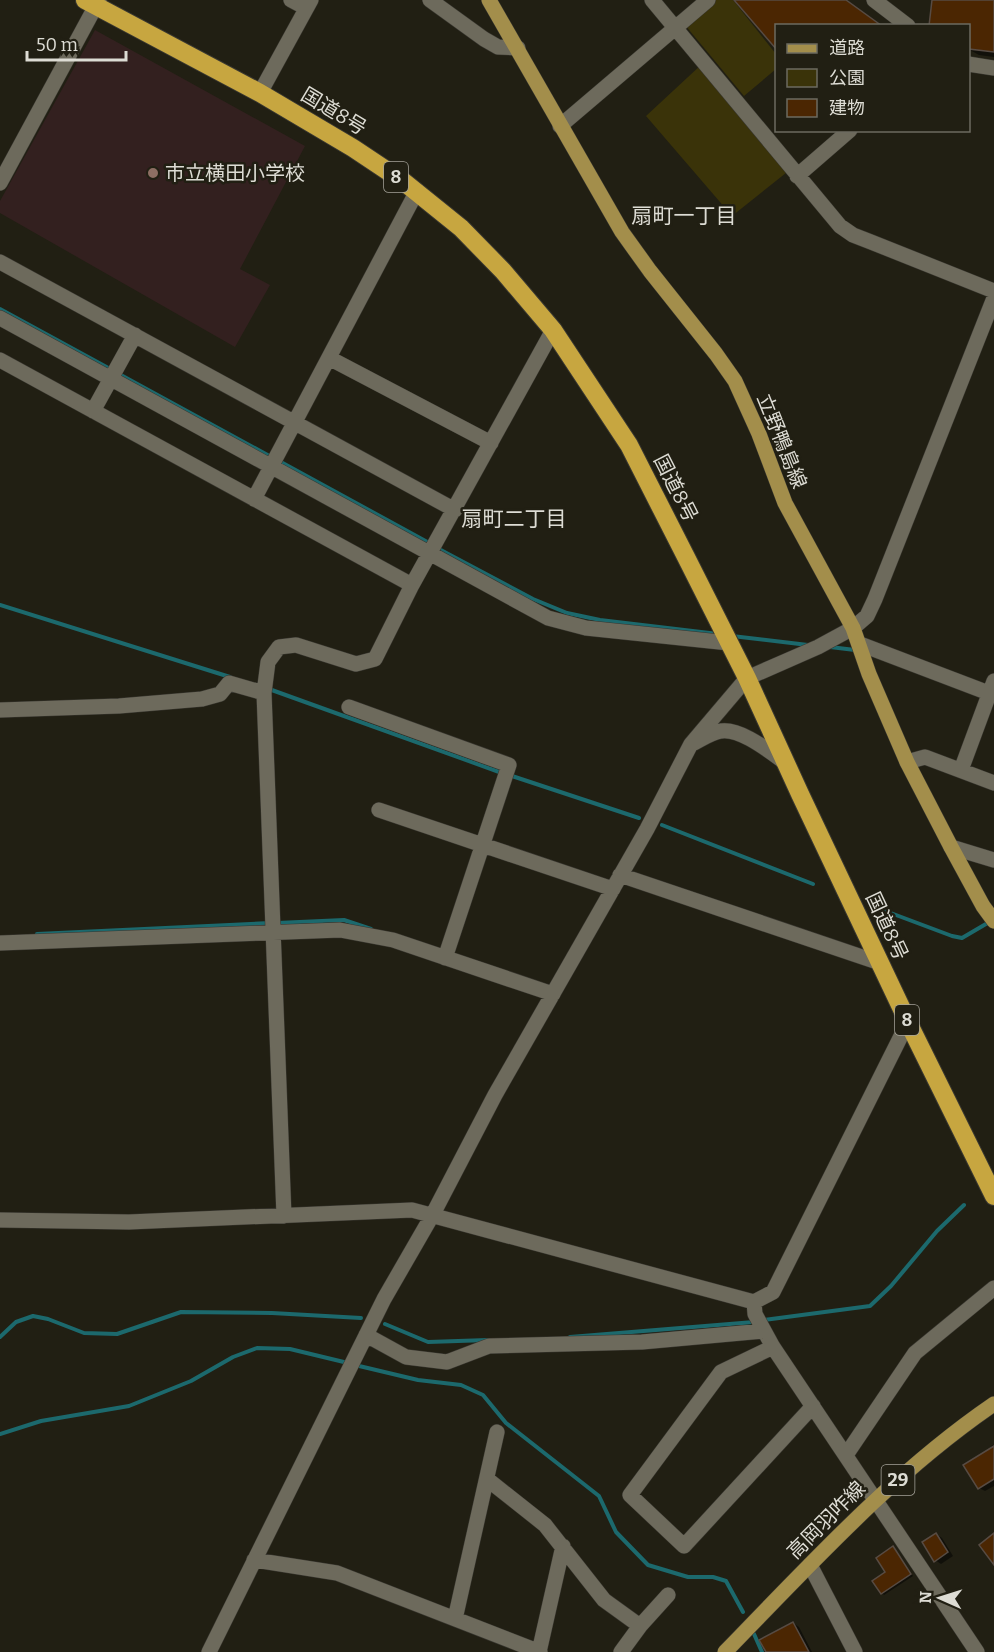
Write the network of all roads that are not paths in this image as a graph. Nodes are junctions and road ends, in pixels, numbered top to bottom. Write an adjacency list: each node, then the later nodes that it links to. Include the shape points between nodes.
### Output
1 (291, 0): 8 (street)
2 (429, 0): 11 (street, via 483,39 498,46)
3 (489, 0): 11 (main road, 立野鴨島線)
4 (652, 0): 10 (street)
5 (708, 0): 10 (street)
6 (874, 0): 9 (street)
7 (93, 2): 14 (highway, 国道8号 / 8); 18 (street)
8 (309, 4): 14 (street)
9 (905, 24)
10 (675, 29): 15 (street); 17 (street)
11 (518, 48): 15 (main road, 立野鴨島線)
12 (970, 64): 13 (street)
13 (994, 68)
14 (260, 93): 19 (highway, 国道8号 / 8)
15 (560, 126): 38 (main road, 立野鴨島線, via 622,232 735,381 785,503)
16 (848, 132): 17 (street)
17 (797, 176): 21 (street, via 825,214 852,237)
18 (1, 179)
19 (417, 191): 24 (highway, 国道8号 / 8, via 468,235); 27 (street)
20 (0, 262): 25 (street)
21 (994, 291)
22 (994, 298): 26 (street)
23 (0, 318): 29 (street)
24 (553, 330): 32 (street); 39 (highway, 国道8号 / 8, via 629,445)
25 (135, 335): 29 (street); 31 (street)
26 (987, 336): 38 (street, via 875,599 867,616)
27 (329, 358): 31 (street); 32 (street)
28 (0, 360): 30 (street)
29 (111, 378): 30 (street); 33 (street)
30 (93, 411): 34 (street)
31 (295, 422): 33 (street); 35 (street)
32 (491, 442): 35 (street)
33 (272, 466): 34 (street); 36 (street)
34 (254, 499): 37 (street)
35 (455, 510): 36 (street)
36 (430, 553): 37 (street); 39 (street, via 548,618 586,628)
37 (412, 585): 42 (street, via 375,658 356,664 296,645 279,647 268,662)
38 (853, 628): 40 (main road, 立野鴨島線); 41 (street)
39 (729, 643): 41 (highway, 国道8号 / 8)
40 (860, 644): 43 (street); 47 (main road, 立野鴨島線)
41 (747, 678): 46 (street); 48 (highway, 国道8号 / 8)
42 (265, 686): 45 (street, via 229,683 220,694 202,699); 57 (street)
43 (990, 694): 49 (street)
44 (350, 707): 52 (street, via 509,765)
45 (0, 710)
46 (691, 744): 48 (street, via 721,731 732,732 763,746); 55 (street)
47 (907, 762): 49 (street, via 925,757); 53 (main road, 立野鴨島線)
48 (786, 763): 60 (highway, 国道8号 / 8)
49 (961, 770): 50 (street)
50 (994, 783)
51 (379, 810): 52 (street)
52 (482, 845): 55 (street); 59 (street)
53 (951, 847): 54 (street); 56 (main road, 立野鴨島線)
54 (994, 860)
55 (616, 882): 60 (street); 61 (street)
56 (994, 921)
57 (273, 926): 58 (street); 59 (street, via 340,930 393,940); 65 (street)
58 (0, 942)
59 (445, 958): 61 (street)
60 (880, 963): 62 (highway, 国道8号 / 8)
61 (553, 994): 64 (street)
62 (908, 1022): 63 (highway, 国道8号 / 8); 68 (street, via 773,1292)
63 (994, 1196)
64 (433, 1214): 65 (street, via 412,1210); 68 (street); 70 (street)
65 (284, 1215): 66 (street, via 129,1222)
66 (0, 1220)
67 (994, 1288): 75 (street, via 915,1353)
68 (754, 1302): 69 (street, via 755,1314)
69 (764, 1330): 70 (street, via 642,1342 489,1346 447,1362 406,1357); 71 (street)
70 (366, 1335): 79 (street)
71 (774, 1347): 73 (street); 73 (street, via 721,1372 630,1495 684,1546)
72 (994, 1404): 77 (main road, 高岡羽咋線 / 29)
73 (813, 1406): 75 (street)
74 (497, 1432): 76 (street)
75 (846, 1455): 77 (street)
76 (487, 1479): 78 (street, via 545,1525); 82 (street)
77 (875, 1499): 80 (main road, 高岡羽咋線 / 29); 89 (street)
78 (563, 1546): 83 (street, via 604,1600); 85 (street)
79 (254, 1560): 82 (street, via 337,1573); 84 (street)
80 (810, 1565): 87 (main road, 高岡羽咋線 / 29); 88 (street)
81 (668, 1595): 83 (street)
82 (455, 1619): 85 (street)
83 (640, 1626): 86 (street)
84 (208, 1652)
85 (539, 1652)
86 (621, 1652)
87 (725, 1652)
88 (855, 1652)
89 (977, 1652)

